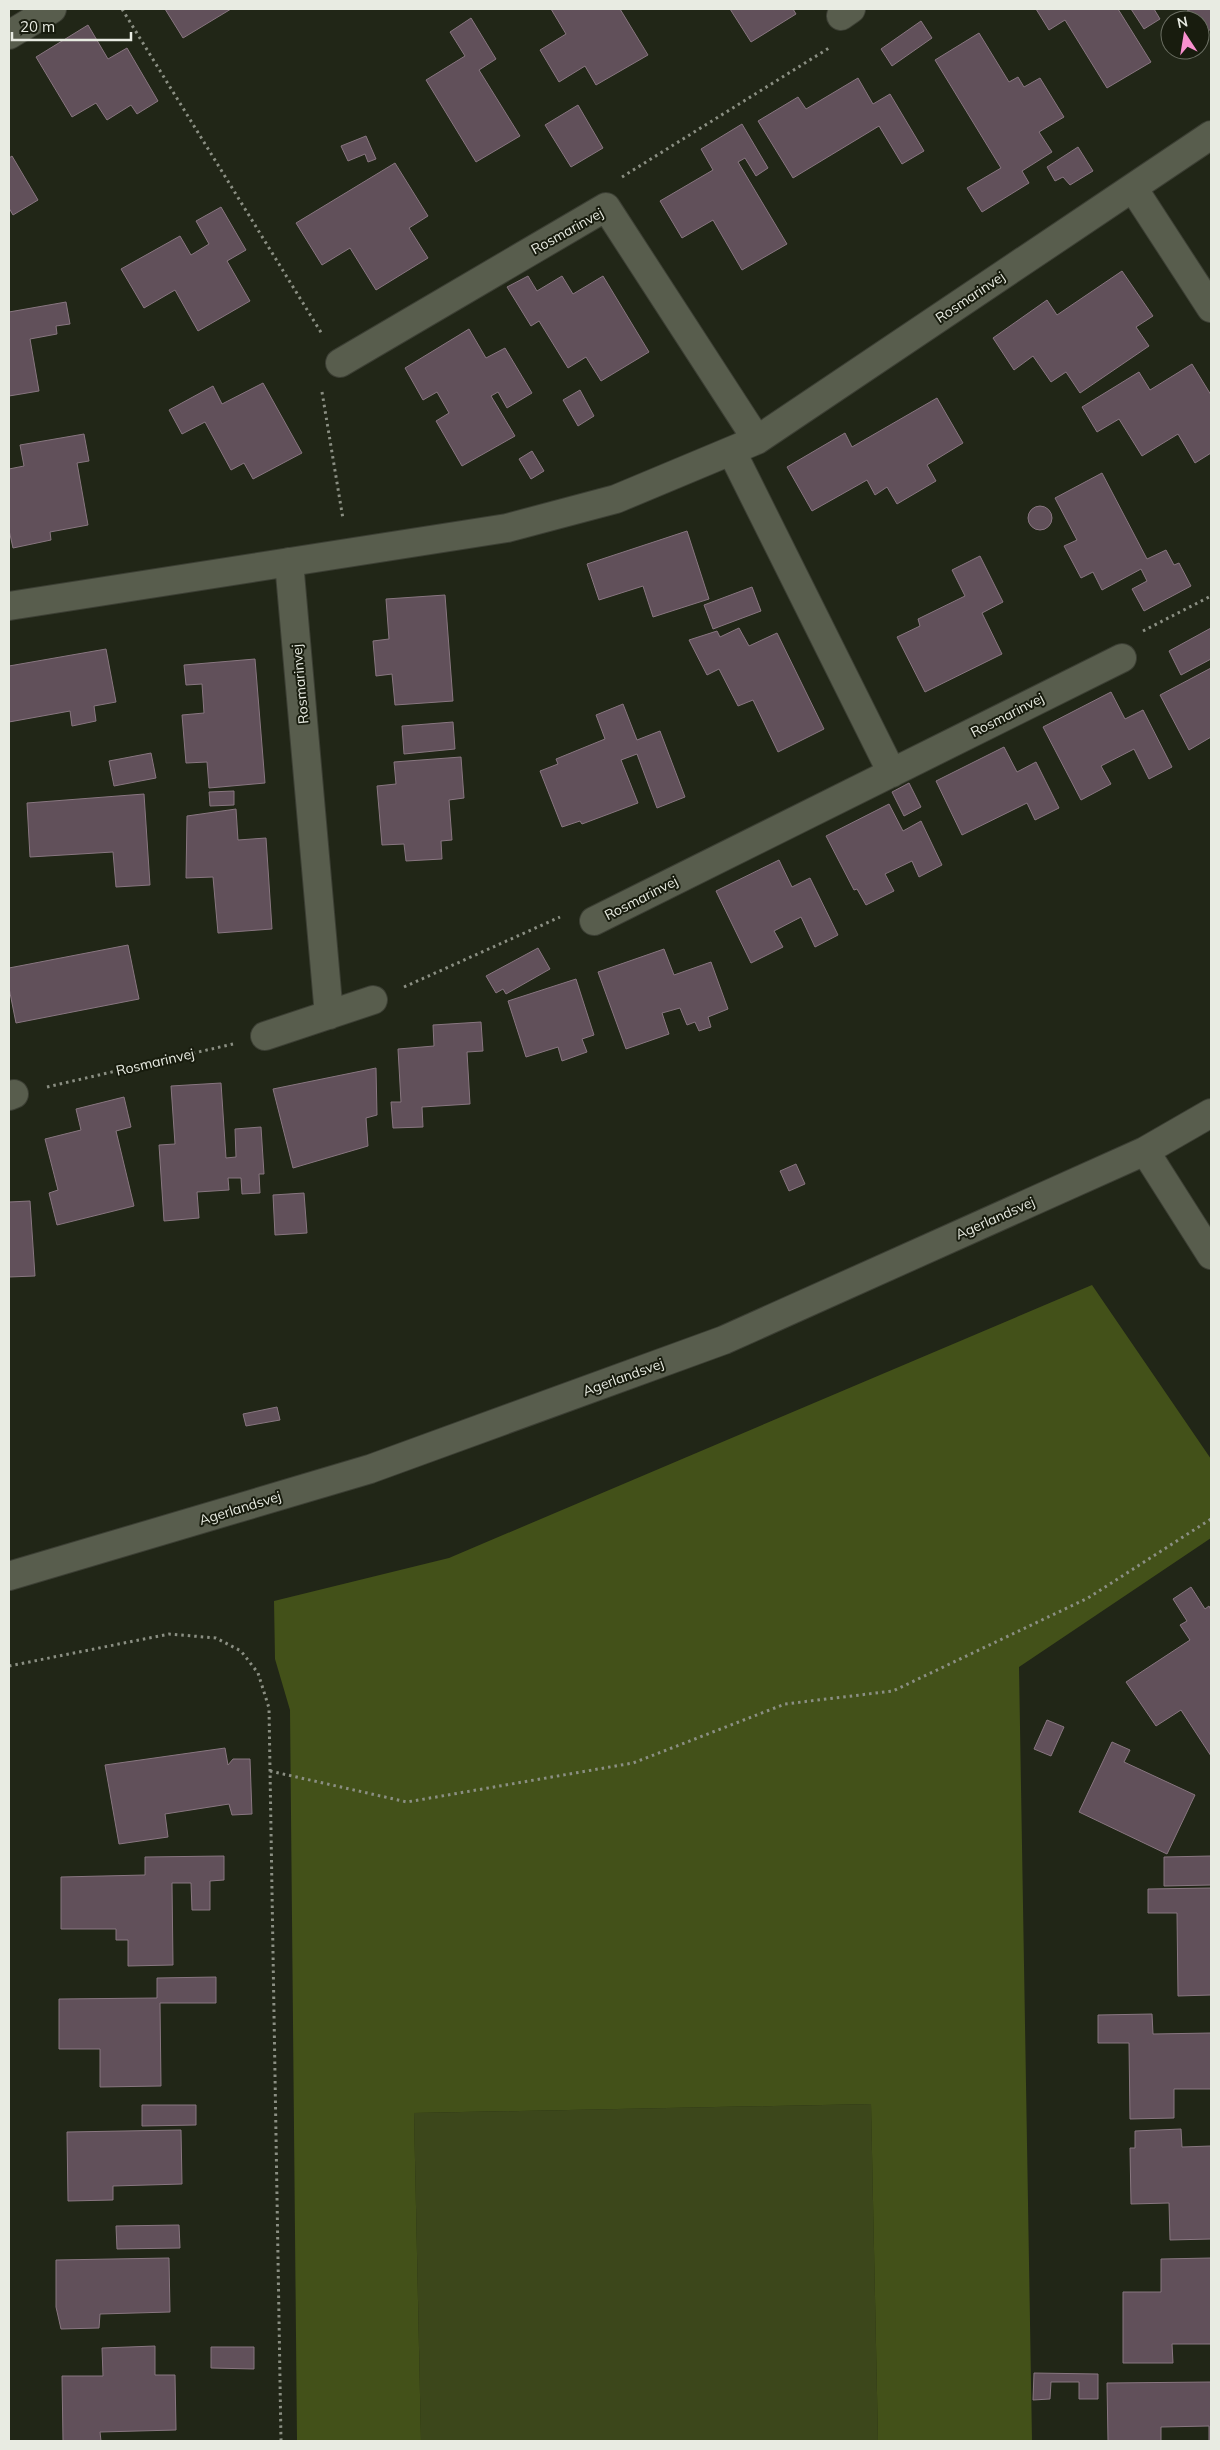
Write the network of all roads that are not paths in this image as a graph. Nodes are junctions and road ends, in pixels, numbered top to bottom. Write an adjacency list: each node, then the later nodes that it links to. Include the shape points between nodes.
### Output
1 (52, 9): 2 (street)
2 (9, 35)
3 (1211, 135): 4 (street, Rosmarinvej)
4 (1133, 188): 5 (street); 7 (street, Rosmarinvej)
5 (1211, 308)
6 (340, 363): 7 (street, Rosmarinvej, via 606,207)
7 (757, 440): 8 (street, Rosmarinvej)
8 (732, 452): 9 (street, Rosmarinvej, via 616,499 507,528); 12 (street)
9 (289, 562): 10 (street, Rosmarinvej); 15 (street, Rosmarinvej)
10 (9, 606)
11 (1122, 658): 12 (street, Rosmarinvej)
12 (892, 773): 13 (street, Rosmarinvej)
13 (594, 922)
14 (373, 1000): 15 (street)
15 (329, 1015): 16 (street)
16 (265, 1036)
17 (1211, 1113): 18 (street, Agerlandsvej)
18 (1145, 1151): 19 (street); 20 (street, Agerlandsvej, via 724,1340 370,1469)
19 (1211, 1255)
20 (9, 1576)

